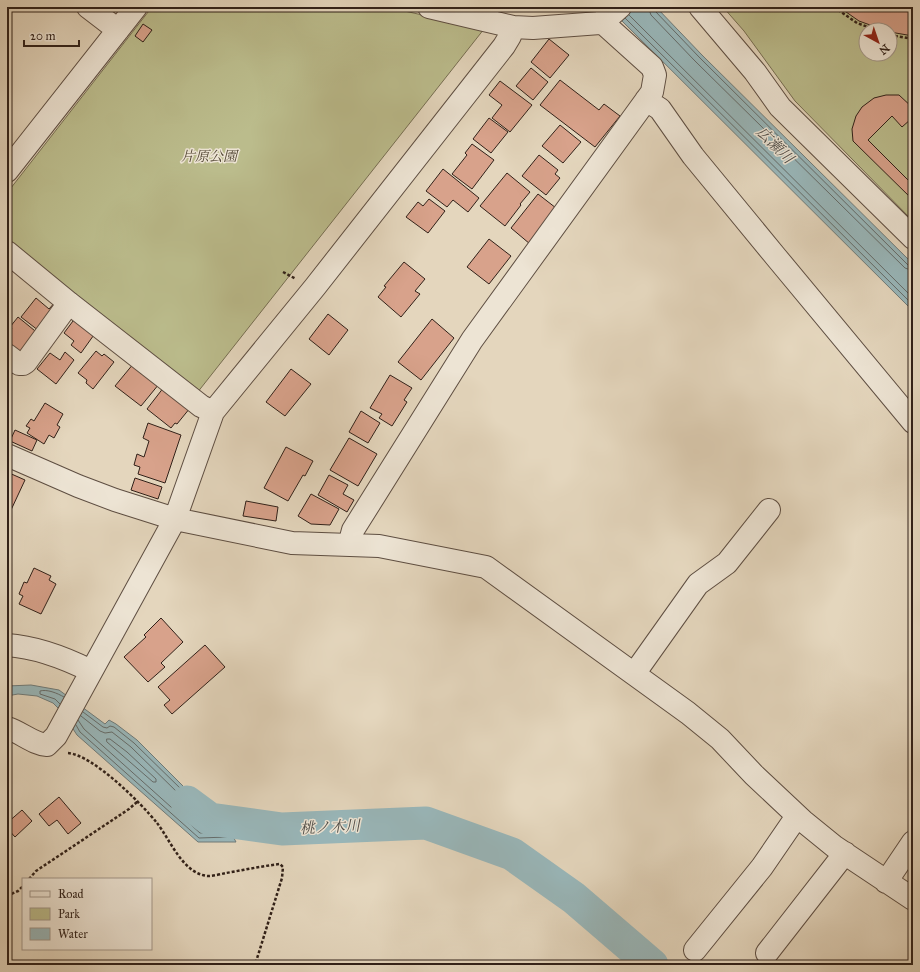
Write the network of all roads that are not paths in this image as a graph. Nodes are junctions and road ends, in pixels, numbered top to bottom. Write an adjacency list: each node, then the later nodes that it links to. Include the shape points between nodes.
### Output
1 (88, 7): 7 (street)
2 (136, 7): 7 (street)
3 (429, 7): 6 (street)
4 (700, 7): 10 (street, via 755,72 780,107)
5 (611, 15): 6 (street, via 600,23); 8 (street, via 655,75 652,92)
6 (513, 27): 14 (street, via 499,52 315,287)
7 (118, 30): 9 (street)
8 (646, 100): 15 (street, via 660,109 693,156); 19 (street, via 472,340 353,530)
9 (7, 171)
10 (913, 238)
11 (7, 252): 12 (street)
12 (69, 303): 13 (street, via 26,362 19,364); 14 (street, via 201,406)
13 (7, 355)
14 (213, 412): 18 (street)
15 (913, 422)
16 (7, 455): 18 (street, via 78,486)
17 (769, 510): 22 (street, via 726,563 698,584)
18 (175, 519): 19 (street, via 292,543); 21 (street)
19 (349, 545): 22 (street, via 379,546 486,567)
20 (7, 645): 21 (street, via 64,658)
21 (91, 671): 23 (street, via 52,740 41,744)
22 (634, 674): 24 (street, via 720,739)
23 (7, 728)
24 (797, 816): 26 (street); 29 (street, via 762,867)
25 (913, 842): 27 (street)
26 (845, 854): 27 (street); 30 (street)
27 (886, 882): 28 (street)
28 (913, 899)
29 (695, 950)
30 (767, 952)

